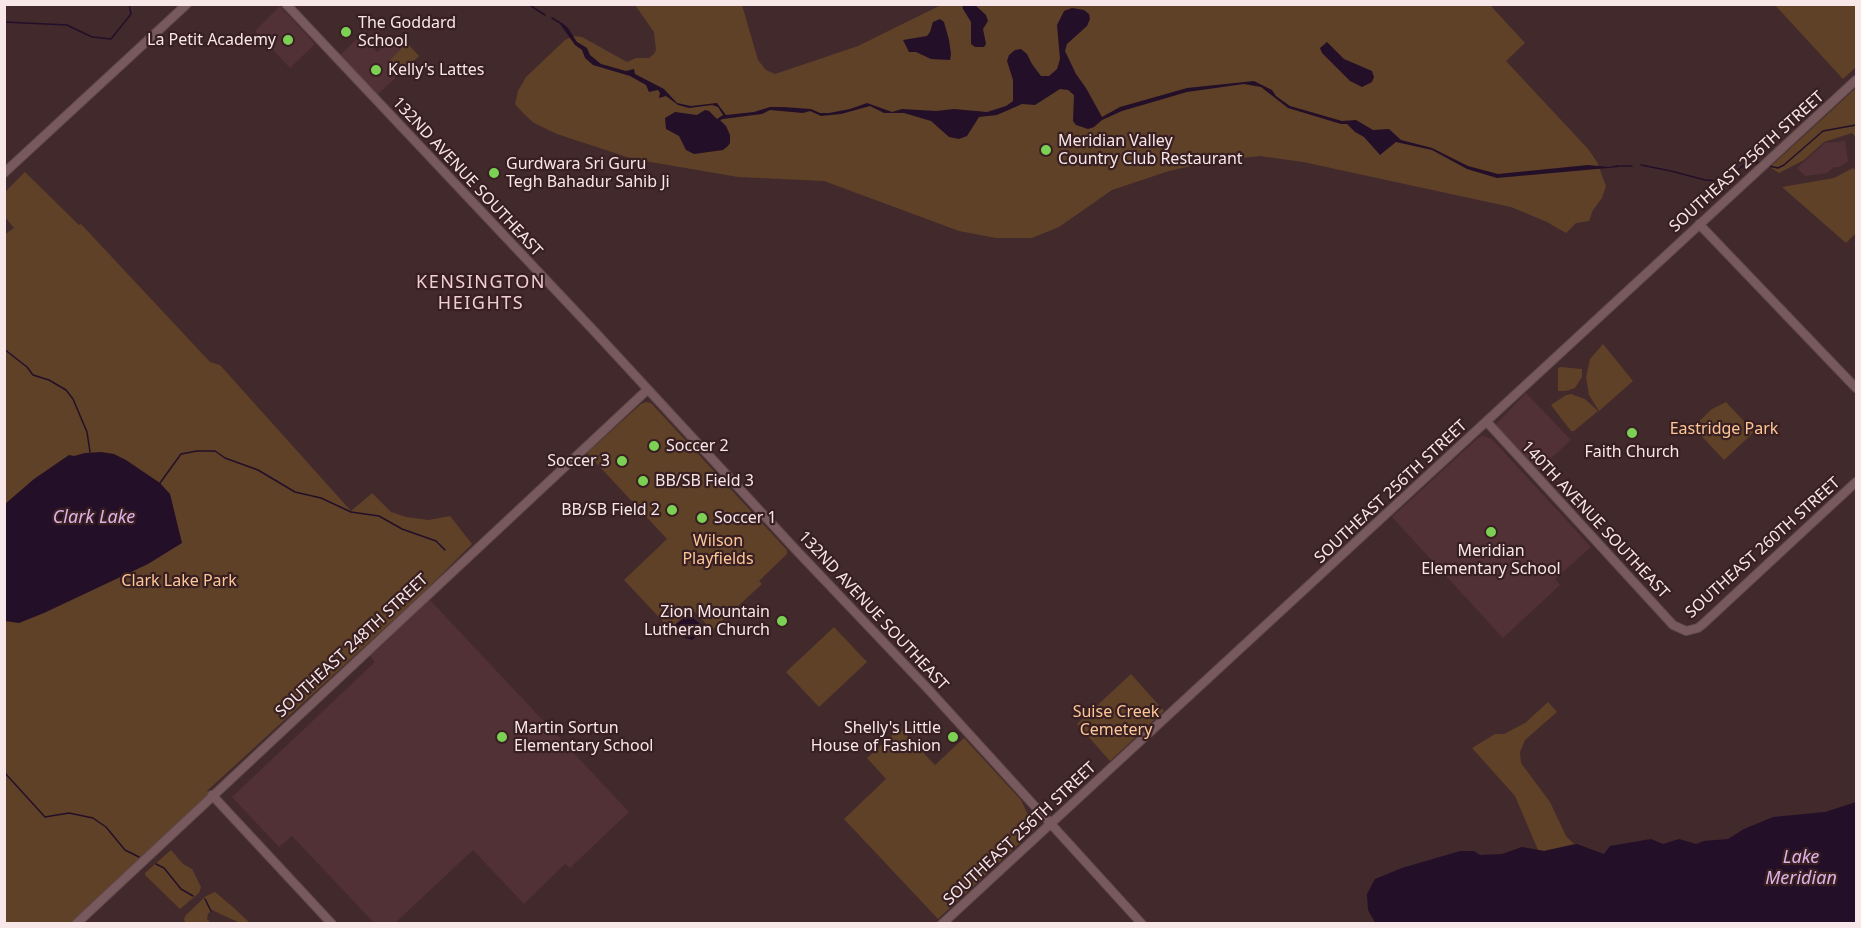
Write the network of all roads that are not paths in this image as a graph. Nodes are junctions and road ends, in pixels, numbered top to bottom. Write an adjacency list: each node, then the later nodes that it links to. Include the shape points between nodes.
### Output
1 (187, 4): 4 (main road)
2 (286, 4): 7 (main road, 132ND AVENUE SOUTHEAST)
3 (1857, 80): 5 (main road, SOUTHEAST 256TH STREET)
4 (4, 173)
5 (1699, 224): 6 (main road); 8 (main road, SOUTHEAST 256TH STREET)
6 (1857, 388)
7 (647, 390): 11 (main road, SOUTHEAST 248TH STREET); 12 (main road, 132ND AVENUE SOUTHEAST)
8 (1487, 422): 10 (main road, 140TH AVENUE SOUTHEAST, via 1673,625); 12 (main road, SOUTHEAST 256TH STREET)
9 (1857, 482): 10 (main road, SOUTHEAST 260TH STREET, via 1703,624)
10 (1686, 631)
11 (212, 795): 13 (main road, SOUTHEAST 248TH STREET); 14 (main road)
12 (1052, 823): 15 (main road, SOUTHEAST 256TH STREET); 16 (main road, 132ND AVENUE SOUTHEAST)
13 (76, 924)
14 (332, 924)
15 (942, 924)
16 (1142, 924)

